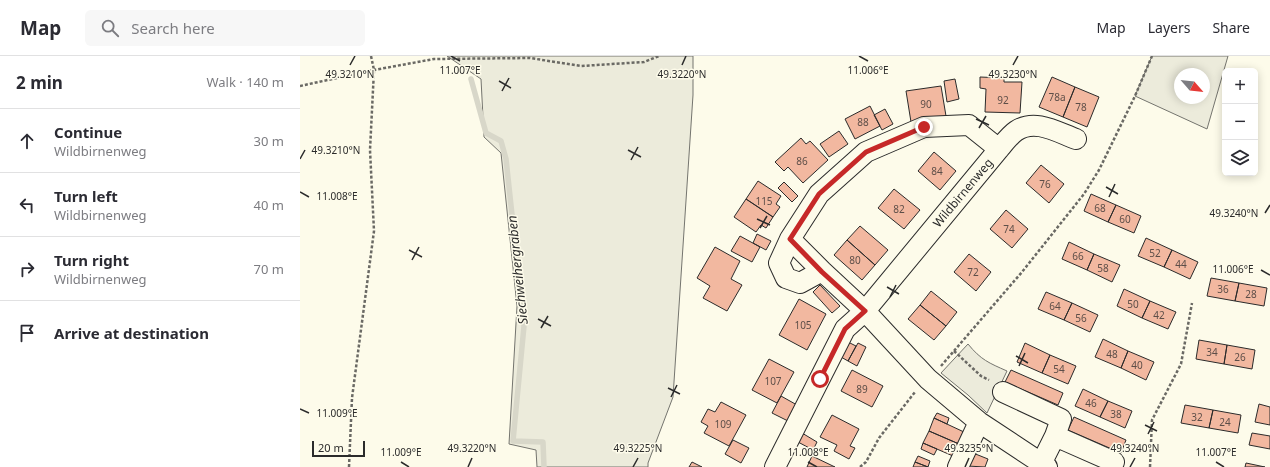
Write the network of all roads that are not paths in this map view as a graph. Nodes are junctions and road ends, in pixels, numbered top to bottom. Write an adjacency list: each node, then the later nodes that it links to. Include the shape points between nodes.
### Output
1 (1076, 139): 2 (street, via 1044,126 1030,125 1015,132)
2 (999, 149): 3 (street, Wildbirnenweg, via 969,125 924,127 866,152 819,194); 5 (street, Wildbirnenweg)
3 (790, 239): 4 (street); 4 (street, Wildbirnenweg, via 779,263 786,278 800,283)
4 (822, 272): 5 (street)
5 (865, 311): 7 (street, via 928,379); 11 (street, Wildbirnenweg, via 845,329)
6 (1003, 392): 8 (street, via 1061,419)
7 (979, 422): 10 (street); 12 (street)
8 (1055, 436): 9 (street); 10 (street)
9 (1114, 462)
10 (1044, 465)
11 (775, 467)
12 (958, 467)

